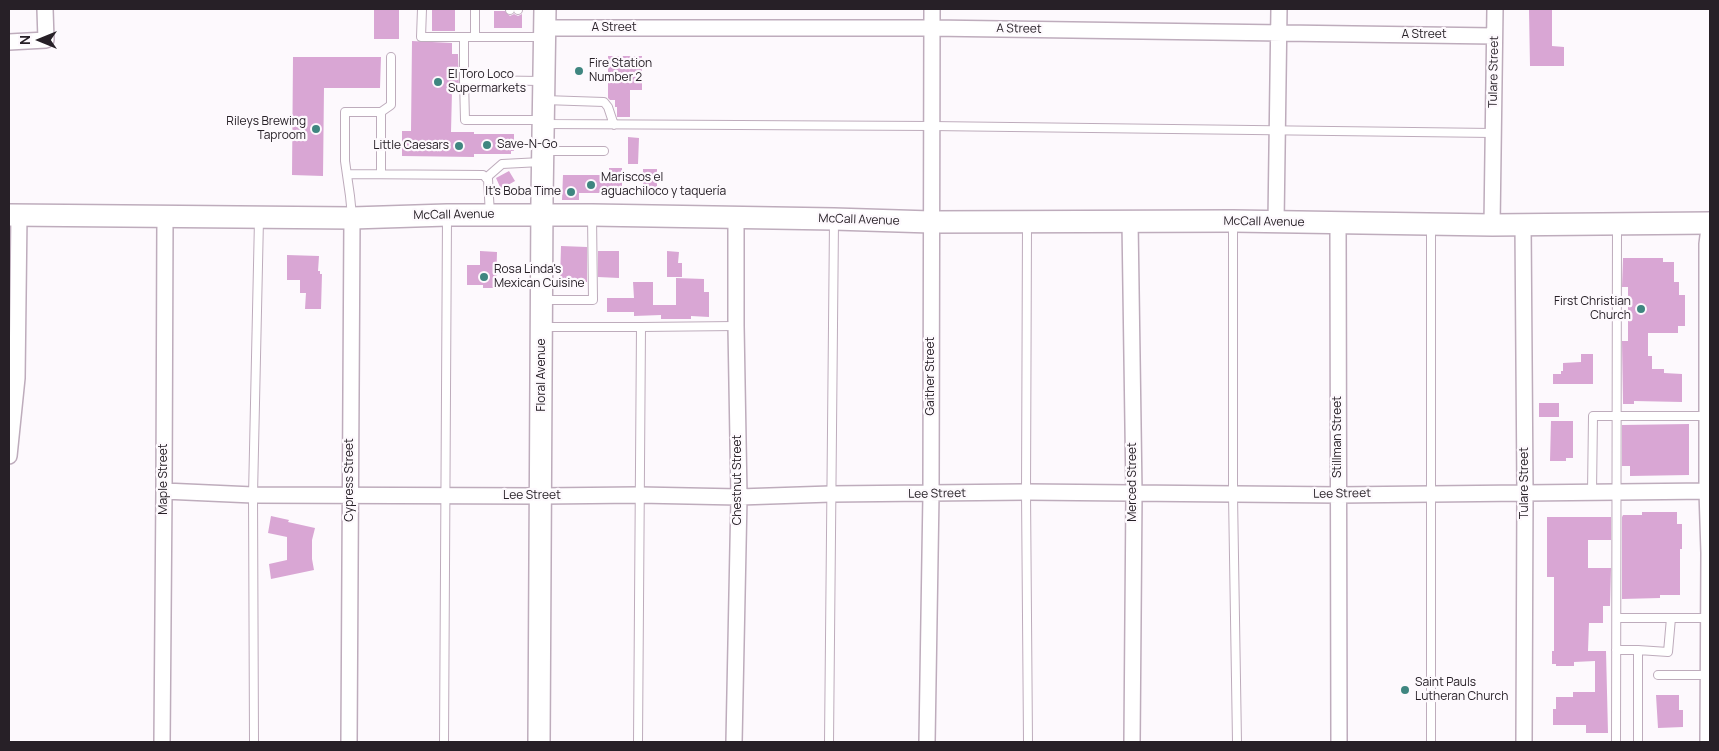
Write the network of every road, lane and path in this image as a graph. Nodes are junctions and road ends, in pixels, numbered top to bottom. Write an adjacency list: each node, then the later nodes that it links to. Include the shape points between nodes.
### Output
1 (46, 9): 13 (street, via 46,40)
2 (422, 9): 11 (lane, via 421,37)
3 (475, 9): 12 (lane)
4 (932, 9): 8 (street, Gaither Street)
5 (1279, 9): 9 (street)
6 (1495, 9): 10 (street, Tulare Street)
7 (545, 24): 8 (street, A Street); 12 (lane, via 514,33); 16 (main road, Floral Avenue)
8 (931, 28): 9 (street, A Street); 19 (street, Gaither Street)
9 (1278, 34): 10 (street, A Street); 20 (street)
10 (1494, 36): 21 (street, Tulare Street)
11 (464, 37): 12 (lane); 15 (lane)
12 (475, 37)
13 (9, 42)
14 (392, 57): 17 (lane, via 392,105)
15 (464, 80): 16 (lane); 16 (lane, via 465,120)
16 (544, 106): 18 (lane); 18 (lane, via 604,102); 23 (main road, Floral Avenue)
17 (382, 112): 24 (lane, via 345,112); 25 (lane)
18 (614, 125): 19 (lane)
19 (931, 126): 20 (lane); 40 (street, Gaither Street)
20 (1277, 130): 21 (lane); 41 (street)
21 (1493, 133): 46 (street, Tulare Street)
22 (604, 151): 23 (lane)
23 (543, 157): 26 (lane, via 502,164); 30 (main road, Floral Avenue)
24 (347, 174): 25 (lane); 35 (lane)
25 (382, 174): 26 (lane, via 483,175)
26 (486, 178): 29 (lane)
27 (14, 215): 32 (main road, McCall Avenue); 54 (street, via 17,378)
28 (447, 215): 29 (main road, McCall Avenue); 35 (main road, McCall Avenue); 65 (lane)
29 (490, 215): 30 (main road, McCall Avenue)
30 (542, 215): 31 (main road, McCall Avenue); 48 (main road, Floral Avenue)
31 (592, 215): 34 (main road, McCall Avenue); 48 (lane, via 594,300)
32 (165, 216): 33 (main road, McCall Avenue); 55 (street, Maple Street)
33 (259, 217): 35 (main road, McCall Avenue); 63 (lane)
34 (736, 217): 36 (main road, McCall Avenue); 49 (street, Chestnut Street)
35 (352, 218): 64 (street, Cypress Street)
36 (834, 219): 40 (main road, McCall Avenue); 66 (lane)
37 (1027, 221): 38 (main road, McCall Avenue); 40 (main road, McCall Avenue); 57 (lane)
38 (1130, 221): 39 (main road, McCall Avenue); 61 (street, Merced Street)
39 (1233, 221): 41 (main road, McCall Avenue); 70 (lane)
40 (930, 222): 67 (street, Gaither Street)
41 (1276, 222): 42 (main road, McCall Avenue)
42 (1338, 222): 44 (main road, McCall Avenue); 68 (street, Stillman Street)
43 (1710, 222): 45 (main road, McCall Avenue); 52 (street, via 1706,244)
44 (1431, 223): 46 (main road, McCall Avenue); 62 (lane)
45 (1617, 223): 47 (main road, McCall Avenue); 53 (lane)
46 (1492, 224): 47 (main road, McCall Avenue)
47 (1523, 224): 58 (street, Tulare Street)
48 (542, 300): 50 (main road, Floral Avenue)
49 (736, 326): 51 (lane); 72 (street, Chestnut Street)
50 (542, 327): 51 (lane); 71 (main road, Floral Avenue)
51 (641, 327): 69 (lane)
52 (1708, 410): 53 (lane); 56 (street)
53 (1617, 416): 59 (lane, via 1593,416); 60 (lane)
54 (9, 456)
55 (164, 491): 63 (street, Lee Street); 82 (street, Maple Street)
56 (1709, 491): 60 (street, Lee Street); 75 (street)
57 (1026, 492): 61 (street, Lee Street); 67 (street, Lee Street); 91 (lane)
58 (1525, 492): 59 (street, Lee Street); 62 (street, Lee Street); 96 (street, Tulare Street)
59 (1592, 492): 60 (street, Lee Street)
60 (1617, 492): 73 (lane)
61 (1134, 493): 70 (street, Lee Street); 92 (street, Merced Street)
62 (1431, 493): 68 (street, Lee Street); 95 (lane)
63 (252, 494): 64 (street, Lee Street); 83 (lane)
64 (350, 494): 65 (street, Lee Street); 84 (street, Cypress Street)
65 (445, 494): 71 (street, Lee Street); 85 (lane)
66 (830, 494): 67 (street, Lee Street); 72 (street, Lee Street); 89 (lane)
67 (931, 494): 90 (street, Gaither Street)
68 (1339, 494): 70 (street, Lee Street); 94 (street, Stillman Street)
69 (639, 495): 71 (street, Lee Street); 72 (street, Lee Street); 87 (lane)
70 (1233, 495): 93 (lane)
71 (541, 496): 86 (main road, Floral Avenue)
72 (739, 497): 88 (street, Chestnut Street)
73 (1617, 618): 74 (lane); 77 (lane)
74 (1671, 618): 75 (lane); 78 (lane, via 1668,652)
75 (1707, 618): 76 (street)
76 (1709, 641): 80 (street)
77 (1616, 650): 78 (lane); 97 (lane)
78 (1638, 650): 98 (lane)
79 (1658, 675): 80 (lane)
80 (1709, 675): 81 (street)
81 (1709, 701): 99 (street)
82 (162, 742)
83 (254, 742)
84 (349, 742)
85 (444, 742)
86 (539, 742)
87 (638, 742)
88 (734, 742)
89 (829, 742)
90 (927, 742)
91 (1028, 742)
92 (1132, 742)
93 (1237, 742)
94 (1339, 742)
95 (1431, 742)
96 (1524, 742)
97 (1616, 742)
98 (1638, 742)
99 (1708, 742)

